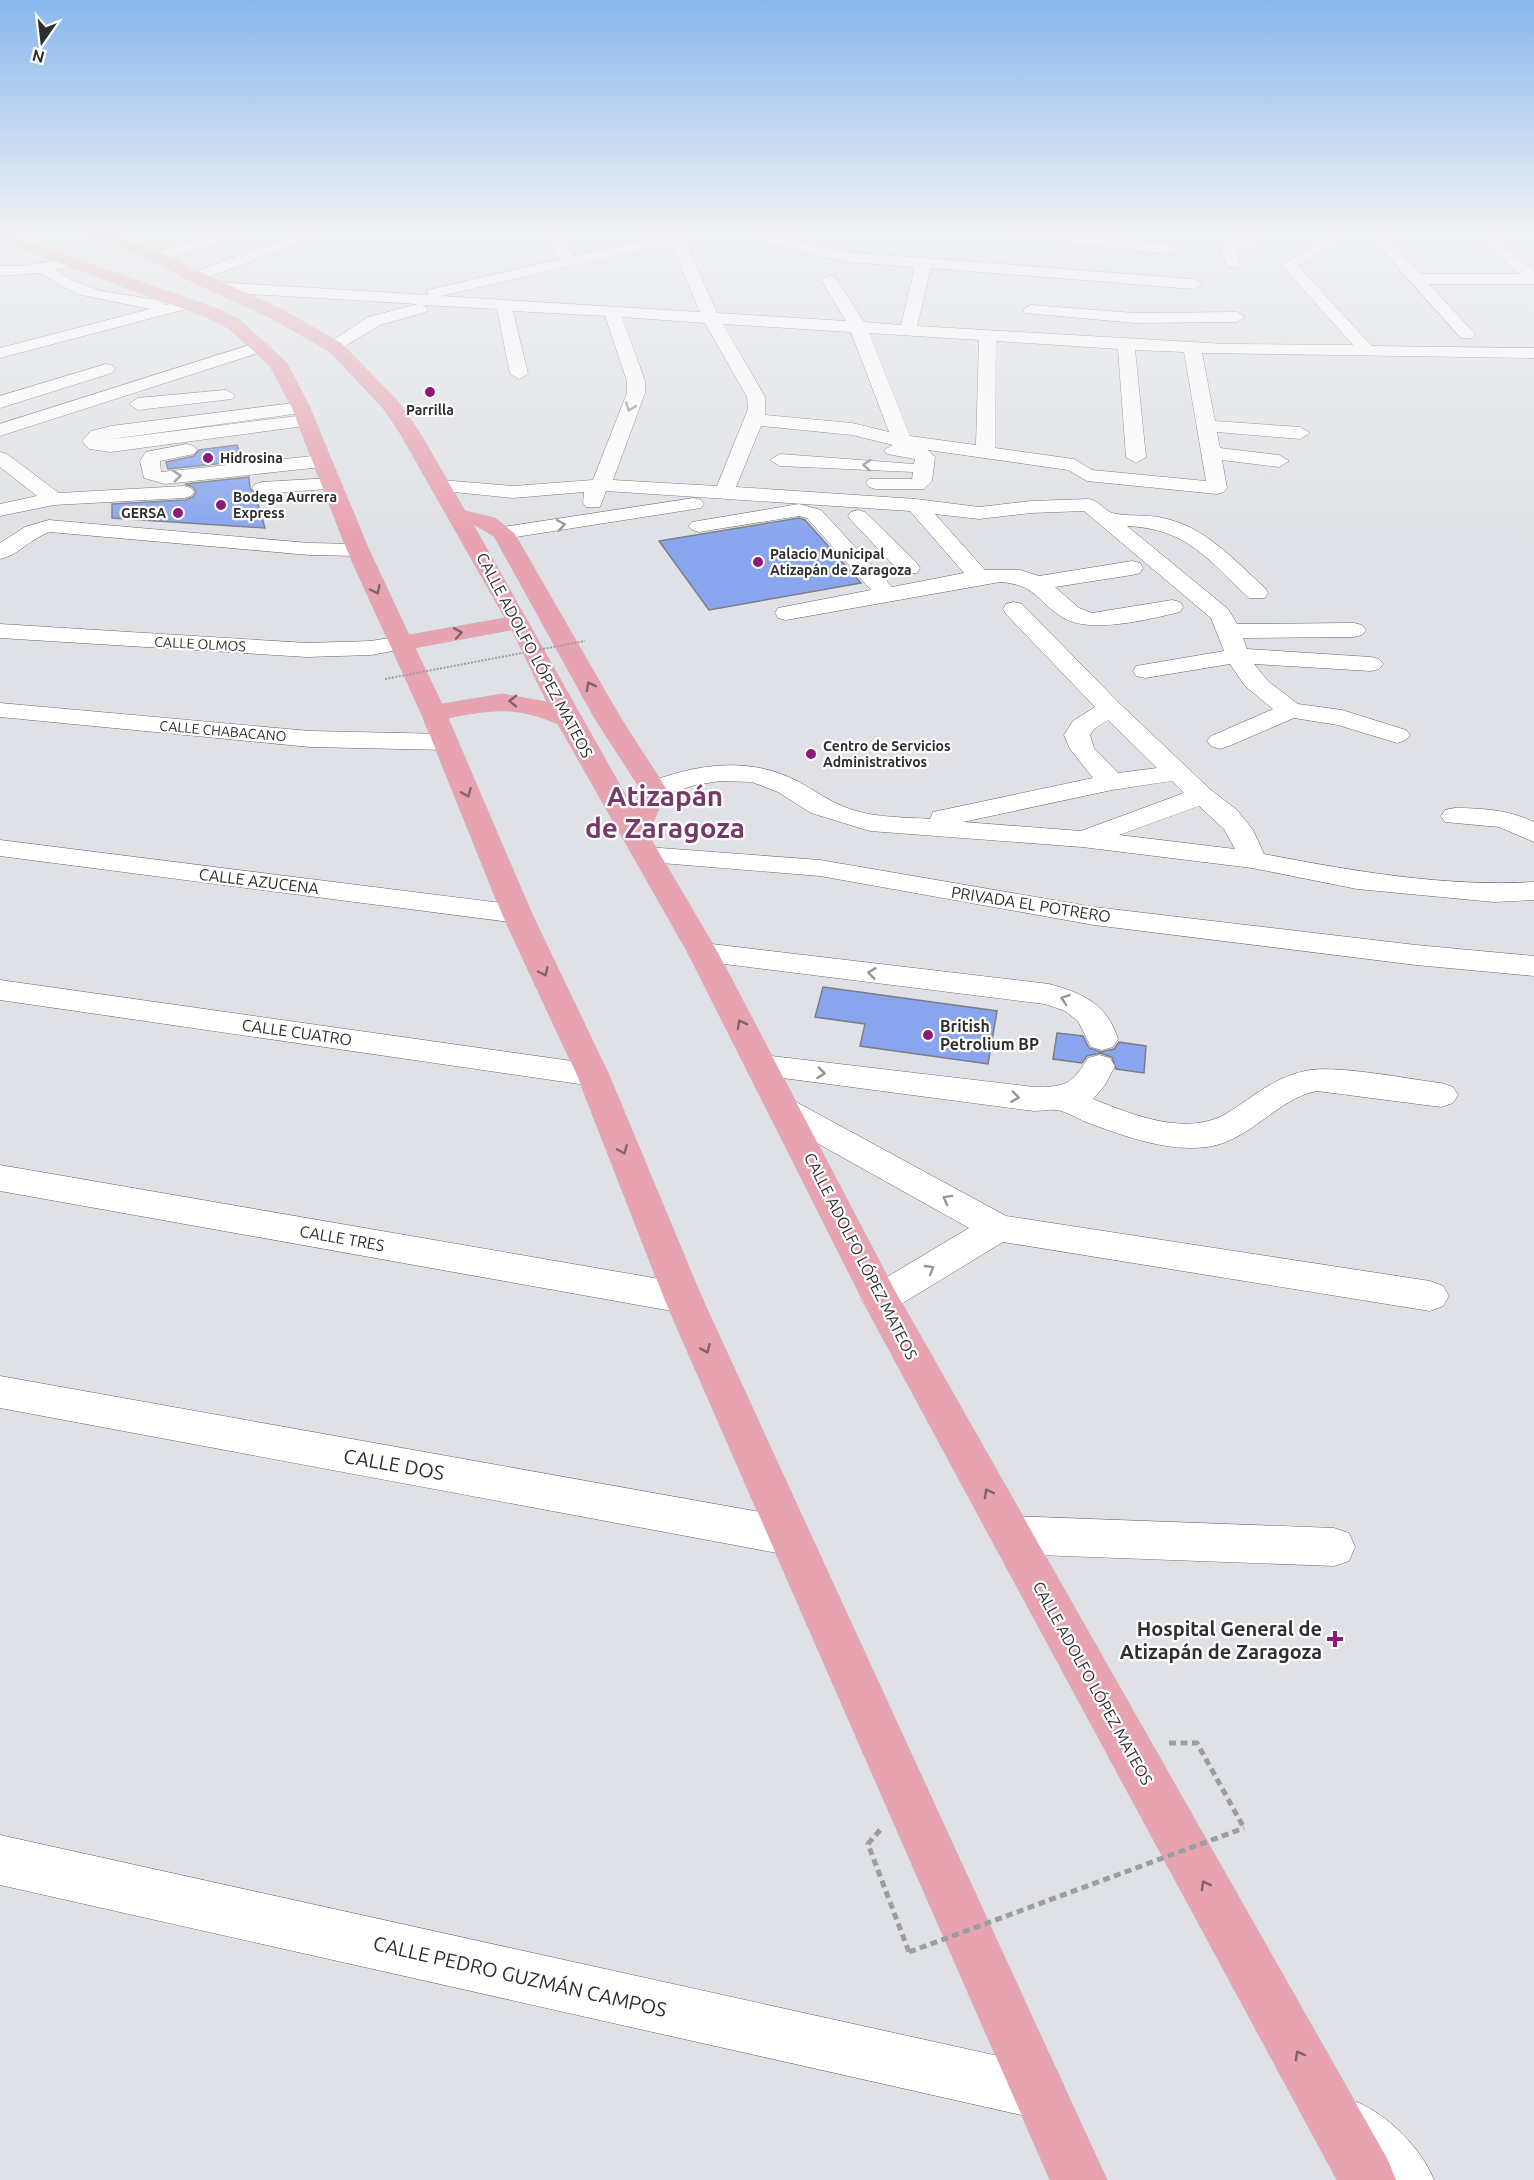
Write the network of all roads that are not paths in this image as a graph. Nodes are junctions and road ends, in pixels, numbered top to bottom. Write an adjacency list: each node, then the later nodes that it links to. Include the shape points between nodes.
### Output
1 (18, 333): 15 (street)
2 (75, 333): 15 (street)
3 (262, 333): 22 (main road, via 280,343); 33 (street)
4 (296, 333): 18 (main road)
5 (356, 333): 18 (street)
6 (510, 333): 24 (street)
7 (619, 333): 44 (street, one-way to 44, via 636,381 632,405)
8 (719, 333): 31 (street, via 756,397)
9 (860, 333): 35 (street)
10 (951, 333): 13 (street)
11 (1029, 333): 14 (street)
12 (1351, 333): 19 (street)
13 (987, 335): 14 (street); 36 (street)
14 (1028, 338): 16 (street)
15 (46, 340): 20 (street)
16 (1126, 344): 17 (street); 39 (street)
17 (1192, 347): 19 (street); 32 (street)
18 (332, 349): 22 (main road); 49 (main road, CALLE ADOLFO LÓPEZ MATEOS, via 390,405)
19 (1368, 352): 21 (street)
20 (0, 353)
21 (1534, 353)
22 (289, 354): 25 (main road)
23 (106, 369): 28 (street)
24 (519, 374)
25 (291, 388): 26 (street); 30 (main road)
26 (267, 390)
27 (244, 393): 29 (street)
28 (0, 402)
29 (138, 404)
30 (306, 421): 30 (street, via 111,432 92,441 111,446); 41 (main road); 41 (street, one-way to 41, via 160,453 150,461 151,474 165,478)
31 (754, 422): 35 (street, via 852,429); 38 (street, via 786,428); 46 (street)
32 (1208, 426): 34 (street); 37 (street)
33 (0, 430)
34 (1300, 433)
35 (902, 441): 36 (street)
36 (985, 453): 43 (street, via 1074,465)
37 (1212, 453): 42 (street); 43 (street, via 1217,488)
38 (782, 454): 38 (street, via 882,449 919,453 925,457 926,469 917,485); 46 (street)
39 (1136, 457)
40 (0, 458): 48 (street)
41 (322, 460): 45 (main road)
42 (1279, 461)
43 (1088, 475): 51 (street)
44 (604, 476): 46 (street); 47 (street); 54 (street, via 592,502)
45 (332, 484): 48 (street); 59 (main road)
46 (726, 486): 50 (street); 54 (street, via 690,506)
47 (513, 492): 49 (street); 49 (street)
48 (54, 499): 52 (street)
49 (450, 501): 57 (main road); 72 (main road, CALLE ADOLFO LÓPEZ MATEOS)
50 (916, 505): 51 (street, via 979,513); 58 (street)
51 (1089, 505): 55 (street)
52 (0, 510)
53 (858, 516): 58 (street)
54 (605, 518): 57 (street, one-way to 54)
55 (1108, 519): 65 (street, via 1176,528 1192,536); 75 (street, via 1220,614)
56 (699, 526): 66 (street, via 799,510 814,514)
57 (503, 533): 83 (main road, one-way to 57)
58 (914, 541): 61 (street); 63 (street)
59 (358, 550): 60 (street, via 49,526 32,531); 76 (main road, one-way to 76)
60 (0, 553)
61 (909, 568)
62 (1132, 568): 64 (street)
63 (979, 577): 64 (street, via 1020,577); 66 (street)
64 (1037, 583): 68 (street)
65 (1257, 593)
66 (886, 594): 71 (street)
67 (1090, 597): 68 (street)
68 (1058, 602): 69 (street, via 1071,613 1090,620)
69 (1172, 607)
70 (1014, 609): 80 (street)
71 (786, 613)
72 (519, 622): 76 (main road, one-way to 72); 84 (main road, CALLE ADOLFO LÓPEZ MATEOS)
73 (1354, 630): 75 (street)
74 (0, 631): 76 (street, CALLE OLMOS, via 307,650)
75 (1231, 631): 77 (street)
76 (401, 643): 85 (main road)
77 (1237, 656): 78 (street); 79 (street); 82 (street, via 1249,677)
78 (1371, 664)
79 (1144, 671)
80 (1110, 709): 89 (street); 90 (street, via 1080,728 1076,736 1080,747)
81 (0, 710): 85 (street, CALLE CHABACANO, via 310,739)
82 (1291, 710): 86 (street, via 1342,718); 87 (street)
83 (607, 717): 88 (main road); 91 (main road)
84 (567, 719): 85 (main road, one-way to 85, via 540,706 507,700); 88 (main road, CALLE ADOLFO LÓPEZ MATEOS)
85 (440, 727): 101 (main road, one-way to 101)
86 (1397, 735)
87 (1220, 741)
88 (598, 773): 97 (main road, CALLE ADOLFO LÓPEZ MATEOS)
89 (1176, 773): 90 (street); 92 (street)
90 (1112, 782): 94 (street)
91 (654, 790): 94 (street, via 693,775 726,771 759,775 838,815); 97 (main road)
92 (1202, 796): 96 (street); 99 (street, via 1232,818 1246,838)
93 (1455, 816): 95 (street, via 1508,820)
94 (906, 826): 96 (street)
95 (1534, 834)
96 (1082, 839): 99 (street)
97 (641, 844): 102 (main road, CALLE ADOLFO LÓPEZ MATEOS); 103 (street, PRIVADA EL POTRERO, via 820,868 1051,910)
98 (0, 848): 101 (street, CALLE AZUCENA)
99 (1252, 860): 100 (street, via 1357,880 1494,893)
100 (1534, 891)
101 (517, 914): 106 (main road, one-way to 106)
102 (703, 953): 105 (main road, CALLE ADOLFO LÓPEZ MATEOS, one-way to 102); 108 (street, one-way to 102, via 1083,1091 1094,1080 1100,1052 1098,1022 1080,1005 1049,994)
103 (1534, 966)
104 (0, 990): 106 (street, CALLE CUATRO)
105 (763, 1066): 108 (street, one-way to 108, via 1034,1100); 109 (main road, CALLE ADOLFO LÓPEZ MATEOS)
106 (593, 1075): 113 (main road, one-way to 113)
107 (1441, 1095): 108 (street, via 1299,1081 1226,1129 1210,1135 1137,1128 1106,1119)
108 (1064, 1099)
109 (786, 1111): 111 (street, one-way to 109); 114 (main road, CALLE ADOLFO LÓPEZ MATEOS)
110 (0, 1178): 113 (street, CALLE TRES)
111 (998, 1228): 112 (street); 114 (street, one-way to 111)
112 (1430, 1296)
113 (683, 1298): 117 (main road, one-way to 117)
114 (880, 1299): 116 (main road, CALLE ADOLFO LÓPEZ MATEOS, one-way to 114)
115 (0, 1392): 117 (street, CALLE DOS)
116 (1011, 1535): 118 (street); 121 (main road, CALLE ADOLFO LÓPEZ MATEOS, one-way to 116)
117 (788, 1536): 120 (main road)
118 (1334, 1547)
119 (0, 1860): 120 (street, CALLE PEDRO GUZMÁN CAMPOS)
120 (1039, 2092): 122 (main road)
121 (1320, 2093): 123 (main road, CALLE ADOLFO LÓPEZ MATEOS); 124 (street)
122 (1078, 2180)
123 (1368, 2180)
124 (1406, 2180)

